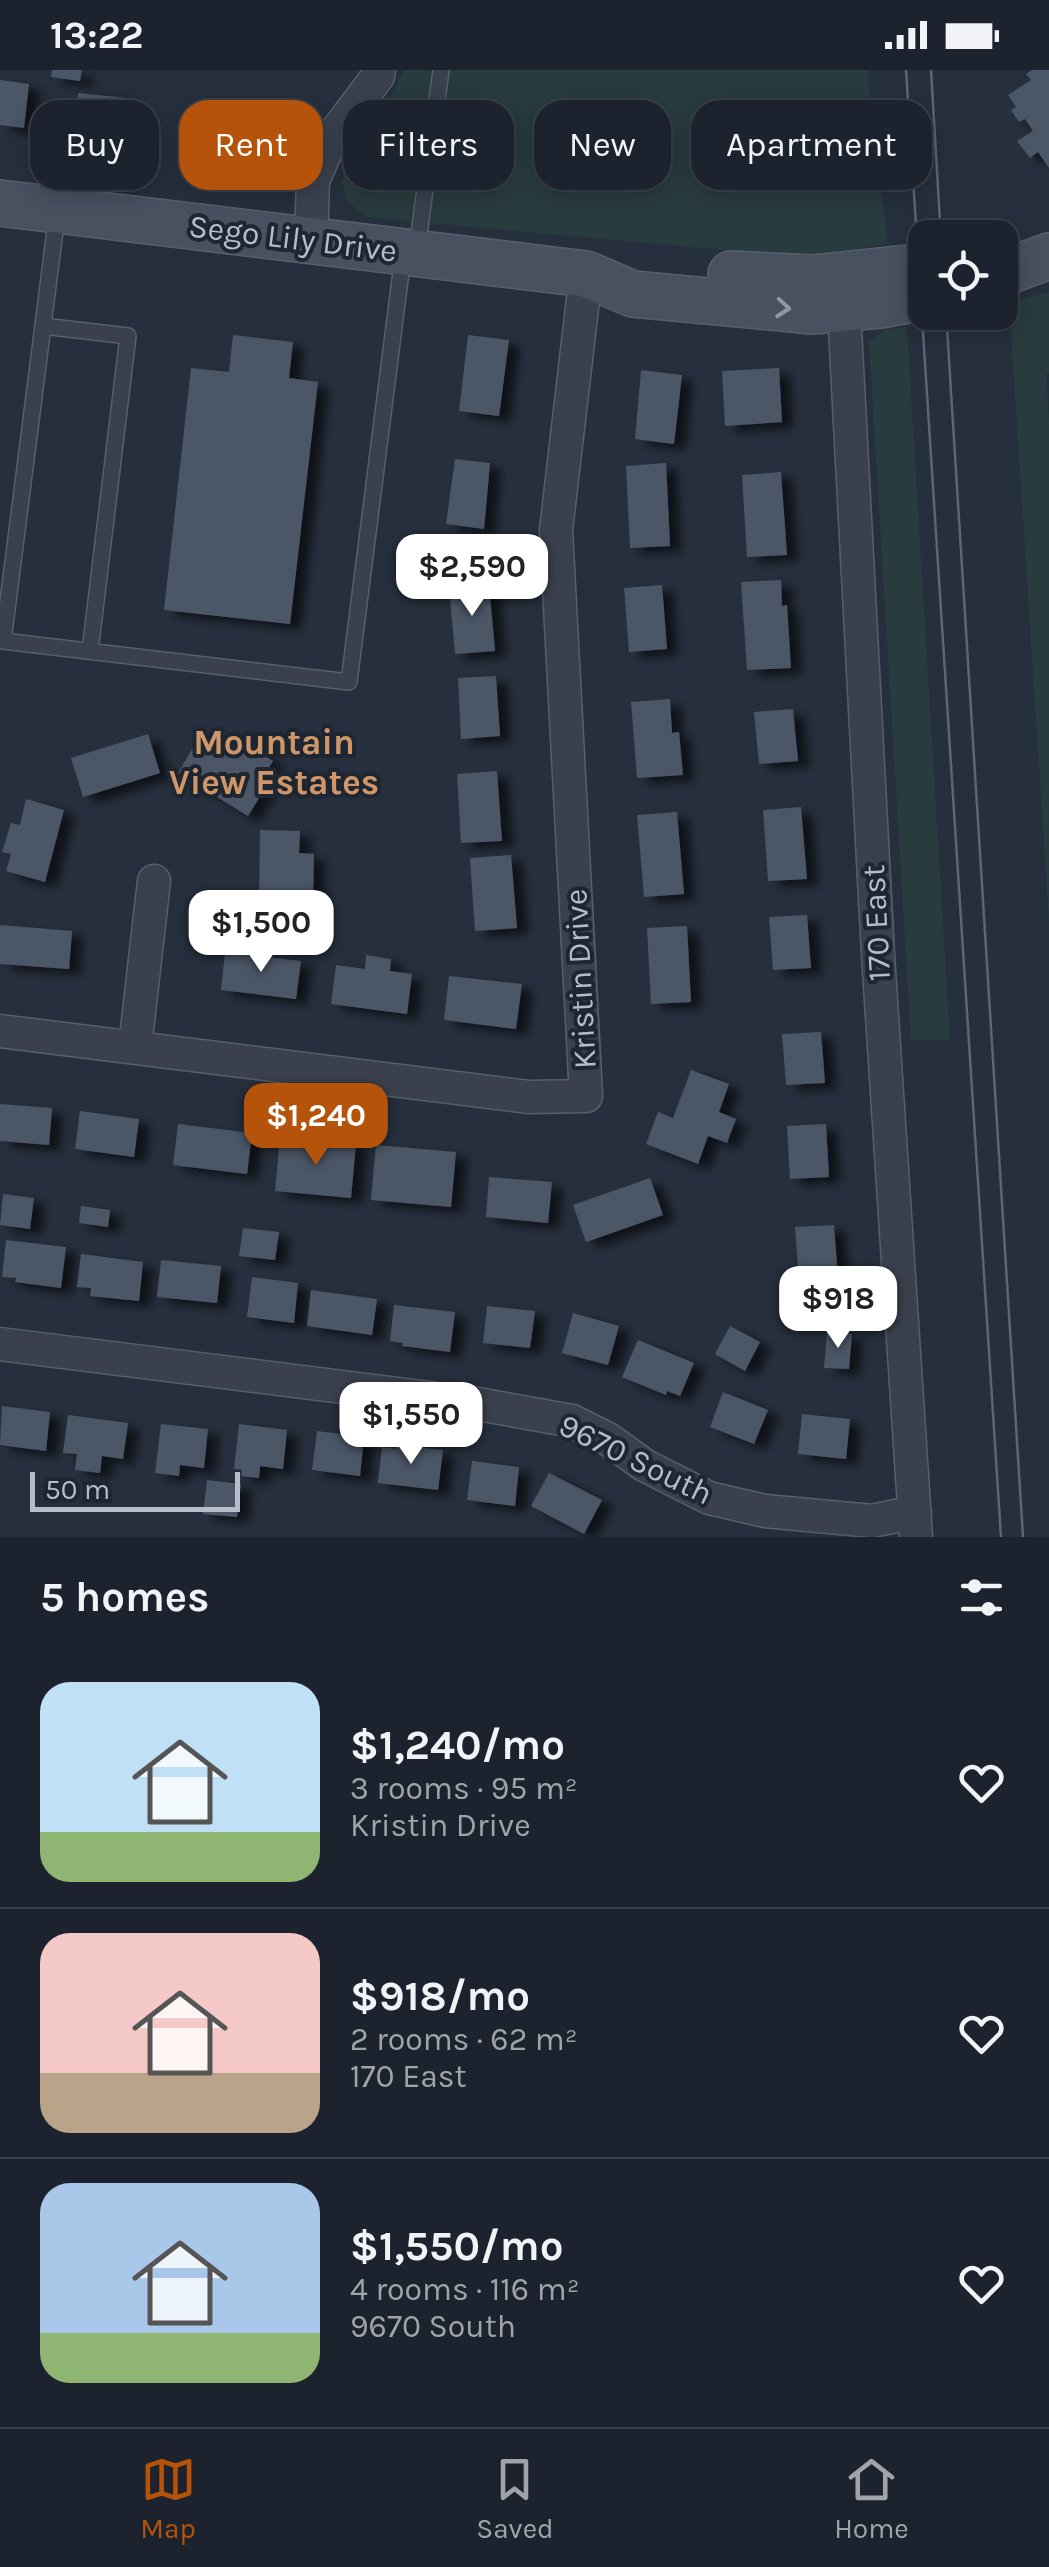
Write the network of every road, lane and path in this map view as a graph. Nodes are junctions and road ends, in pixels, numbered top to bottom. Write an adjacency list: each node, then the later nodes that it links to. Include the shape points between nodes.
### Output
1 (379, 70): 7 (street, via 332,137 313,181)
2 (441, 70): 8 (lane)
3 (0, 202): 4 (main road, Sego Lily Drive)
4 (58, 210): 7 (main road, Sego Lily Drive); 15 (lane)
5 (1049, 227): 6 (main road)
6 (1018, 238)
7 (311, 241): 8 (main road, Sego Lily Drive)
8 (410, 252): 12 (main road, Sego Lily Drive); 16 (lane, via 348,682)
9 (1049, 256): 10 (main road)
10 (1018, 267)
11 (908, 268): 12 (main road, Sego Lily Drive, via 814,278 636,265)
12 (586, 274): 14 (main road, Sego Lily Drive, one-way to 14, via 633,294); 19 (street, Kristin Drive, via 556,530 586,1096 529,1097)
13 (908, 299): 14 (main road, Sego Lily Drive)
14 (844, 310): 21 (street, 170 East)
15 (43, 326): 16 (lane, via 128,336); 16 (lane, via 3,641)
16 (90, 651)
17 (154, 882): 19 (street)
18 (0, 1031): 19 (street, Kristin Drive)
19 (136, 1047)
20 (0, 1344): 21 (street, 9670 South, via 572,1420 710,1498 765,1511)
21 (915, 1524)

